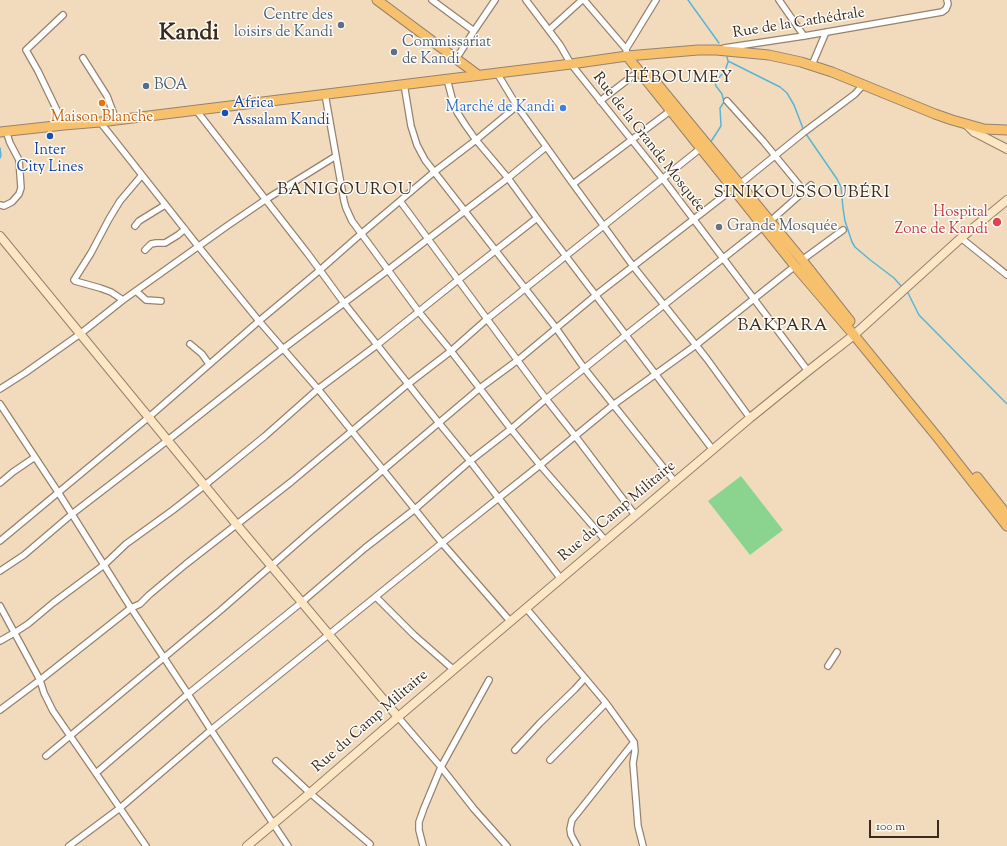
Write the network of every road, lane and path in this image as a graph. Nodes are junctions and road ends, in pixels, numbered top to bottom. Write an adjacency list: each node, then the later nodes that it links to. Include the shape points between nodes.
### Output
1 (377, 0): 17 (main road)
2 (432, 0): 11 (street)
3 (526, 0): 10 (street, Rue de la Grande Mosquée)
4 (583, 0): 10 (street); 15 (street)
5 (656, 0): 15 (street)
6 (779, 0): 13 (street)
7 (947, 0): 12 (street, Rue de la Cathédrale, via 946,9 942,12)
8 (493, 1): 11 (street)
9 (63, 15): 35 (street, via 26,50)
10 (549, 30): 18 (street, Rue de la Grande Mosquée)
11 (474, 31): 17 (street)
12 (826, 32): 13 (street, Rue de la Cathédrale); 19 (street)
13 (804, 36): 14 (street, Rue de la Cathédrale)
14 (716, 50): 15 (main road); 19 (main road, via 782,57)
15 (629, 53): 18 (main road); 20 (main road); 51 (main road)
16 (83, 58): 32 (street, via 107,96)
17 (456, 59): 22 (main road)
18 (571, 64): 21 (main road); 27 (street, Rue de la Grande Mosquée)
19 (812, 65): 25 (main road)
20 (638, 71): 27 (street); 31 (main road)
21 (497, 73): 22 (main road); 29 (street)
22 (478, 75): 23 (main road)
23 (447, 79): 24 (main road); 38 (street, via 457,112)
24 (404, 84): 26 (main road); 45 (street, via 417,145)
25 (864, 84): 34 (main road, via 935,114); 44 (street, via 855,94)
26 (326, 94): 30 (main road); 43 (street)
27 (600, 101): 39 (street, Rue de la Grande Mosquée)
28 (727, 101): 44 (street)
29 (517, 106): 38 (street); 40 (street)
30 (196, 110): 32 (main road); 53 (street)
31 (670, 111): 39 (street); 41 (main road)
32 (116, 120): 33 (main road)
33 (100, 122): 35 (main road); 46 (street)
34 (966, 124): 36 (main road); 42 (street, via 974,132)
35 (64, 125): 37 (main road)
36 (1007, 130)
37 (3, 132): 56 (street, via 19,160 20,188 19,194 12,202)
38 (476, 140): 45 (street); 47 (street)
39 (631, 140): 48 (street, Rue de la Grande Mosquée); 49 (street)
40 (546, 147): 47 (street); 49 (street)
41 (701, 148): 48 (street); 51 (main road)
42 (1007, 149)
43 (336, 156): 53 (street); 67 (street, via 346,208)
44 (775, 156): 51 (street); 52 (street)
45 (434, 172): 55 (street); 58 (street)
46 (142, 175): 57 (street); 86 (street, via 120,201 74,280 111,292)
47 (508, 178): 58 (street); 60 (street)
48 (662, 180): 61 (street, Rue de la Grande Mosquée); 63 (street)
49 (573, 184): 63 (street)
50 (811, 185): 52 (street)
51 (737, 186): 61 (street); 64 (main road); 76 (main road)
52 (804, 191): 59 (street)
53 (265, 200): 71 (street); 78 (street)
54 (1007, 200): 69 (street, Rue du Camp Militaire)
55 (400, 201): 67 (street); 70 (street)
56 (0, 205)
57 (165, 205): 62 (street); 65 (street)
58 (464, 211): 70 (street); 73 (street)
59 (776, 217)
60 (537, 218): 73 (street); 74 (street)
61 (693, 220): 75 (street, Rue de la Grande Mosquée); 77 (street)
62 (135, 226)
63 (604, 226): 74 (street); 77 (street)
64 (764, 226): 75 (street); 76 (main road)
65 (185, 229): 71 (street); 72 (street, via 165,243 151,244)
66 (843, 230): 76 (street)
67 (362, 233): 78 (street); 79 (street)
68 (0, 236): 95 (street)
69 (961, 238): 80 (street); 94 (street, Rue du Camp Militaire)
70 (428, 239): 79 (street); 81 (street)
71 (198, 246): 83 (street); 92 (street)
72 (145, 250)
73 (495, 251): 81 (street); 82 (street)
74 (566, 255): 82 (street); 84 (street)
75 (723, 258): 85 (street, Rue de la Grande Mosquée); 89 (street)
76 (799, 263): 85 (street); 94 (main road)
77 (633, 266): 84 (street); 89 (street)
78 (320, 270): 88 (street); 92 (street)
79 (388, 270): 88 (street); 90 (street)
80 (1007, 275)
81 (458, 280): 90 (street); 91 (street)
82 (525, 289): 91 (street); 93 (street)
83 (136, 292): 86 (street); 87 (street, via 146,300)
84 (596, 295): 93 (street); 96 (street)
85 (754, 298): 99 (street); 105 (street, Rue de la Grande Mosquée)
86 (123, 300): 95 (street)
87 (161, 301)
88 (344, 303): 98 (street); 100 (street)
89 (664, 305): 96 (street); 99 (street)
90 (419, 312): 98 (street); 101 (street)
91 (487, 318): 101 (street); 102 (street)
92 (259, 321): 100 (street); 103 (street)
93 (556, 328): 102 (street); 104 (street)
94 (856, 333): 105 (street, Rue du Camp Militaire); 134 (main road, via 941,432); 136 (main road)
95 (80, 334): 109 (street); 114 (street)
96 (626, 335): 104 (street); 106 (street)
97 (190, 344): 103 (street)
98 (377, 345): 107 (street); 110 (street)
99 (696, 345): 106 (street); 115 (street)
100 (284, 348): 110 (street); 120 (street)
101 (451, 351): 107 (street); 108 (street)
102 (518, 360): 108 (street); 111 (street)
103 (209, 364): 114 (street)
104 (584, 368): 111 (street); 113 (street)
105 (808, 371): 115 (street, Rue du Camp Militaire)
106 (655, 374): 113 (street); 121 (street)
107 (408, 384): 116 (street); 118 (street)
108 (480, 388): 116 (street); 117 (street)
109 (0, 389)
110 (318, 389): 118 (street); 128 (street)
111 (546, 399): 117 (street); 119 (street)
112 (0, 404): 122 (street)
113 (613, 405): 119 (street); 126 (street)
114 (149, 417): 120 (street); 129 (street)
115 (750, 418): 121 (street, Rue du Camp Militaire)
116 (438, 423): 123 (street); 125 (street)
117 (511, 429): 123 (street); 124 (street)
118 (352, 431): 125 (street); 135 (street)
119 (576, 436): 124 (street); 133 (street)
120 (168, 440): 128 (street); 132 (street)
121 (713, 450): 126 (street, Rue du Camp Militaire)
122 (35, 457): 127 (street); 129 (street)
123 (470, 461): 130 (street); 131 (street)
124 (540, 465): 130 (street); 137 (street)
125 (384, 470): 131 (street); 141 (street)
126 (675, 482): 133 (street, Rue du Camp Militaire)
127 (0, 483)
128 (205, 485): 135 (street); 140 (street, via 136,536)
129 (58, 492): 132 (street); 138 (street)
130 (499, 498): 139 (street); 143 (street)
131 (415, 509): 139 (street); 145 (street)
132 (72, 514): 140 (street); 142 (street, via 24,555)
133 (635, 515): 137 (street, Rue du Camp Militaire)
134 (1007, 515)
135 (237, 524): 141 (street); 147 (street, via 140,604)
136 (1007, 526)
137 (605, 540): 143 (street, Rue du Camp Militaire)
138 (0, 541)
139 (442, 543): 144 (street); 149 (street)
140 (104, 565): 147 (street); 150 (street)
141 (272, 566): 145 (street); 154 (street)
142 (0, 571)
143 (560, 579): 148 (street, Rue du Camp Militaire)
144 (376, 597): 151 (street); 156 (street)
145 (302, 602): 151 (street); 160 (street)
146 (0, 606): 150 (street)
147 (130, 608): 154 (street); 158 (street)
148 (526, 608): 149 (street, Rue du Camp Militaire); 157 (street)
149 (510, 621): 156 (street, Rue du Camp Militaire)
150 (14, 633): 152 (street); 158 (street)
151 (329, 635): 163 (street); 164 (street)
152 (0, 641)
153 (837, 652): 155 (street)
154 (164, 658): 160 (street); 165 (street)
155 (828, 666)
156 (454, 670): 163 (street, Rue du Camp Militaire)
157 (585, 678): 161 (street); 167 (street)
158 (40, 680): 162 (street); 165 (street, via 53,711)
159 (488, 680): 171 (street)
160 (188, 694): 164 (street); 172 (street)
161 (606, 703): 166 (street); 169 (street)
162 (0, 710)
163 (398, 717): 171 (street); 173 (street, Rue du Camp Militaire)
164 (211, 730): 174 (street); 175 (street)
165 (70, 736): 168 (street); 172 (street)
166 (634, 742): 183 (street, via 572,820 571,836); 184 (street, via 633,763)
167 (515, 750)
168 (46, 756)
169 (550, 760)
170 (276, 761): 173 (street)
171 (441, 767): 181 (street, via 419,822); 182 (street, via 474,810)
172 (96, 773): 174 (street)
173 (310, 793): 175 (street, Rue du Camp Militaire); 176 (street)
174 (120, 808): 177 (street); 178 (street)
175 (273, 824): 179 (street, Rue du Camp Militaire); 180 (street)
176 (370, 844)
177 (69, 846)
178 (146, 846)
179 (247, 846)
180 (288, 846)
181 (423, 846)
182 (507, 846)
183 (577, 846)
184 (642, 846)

